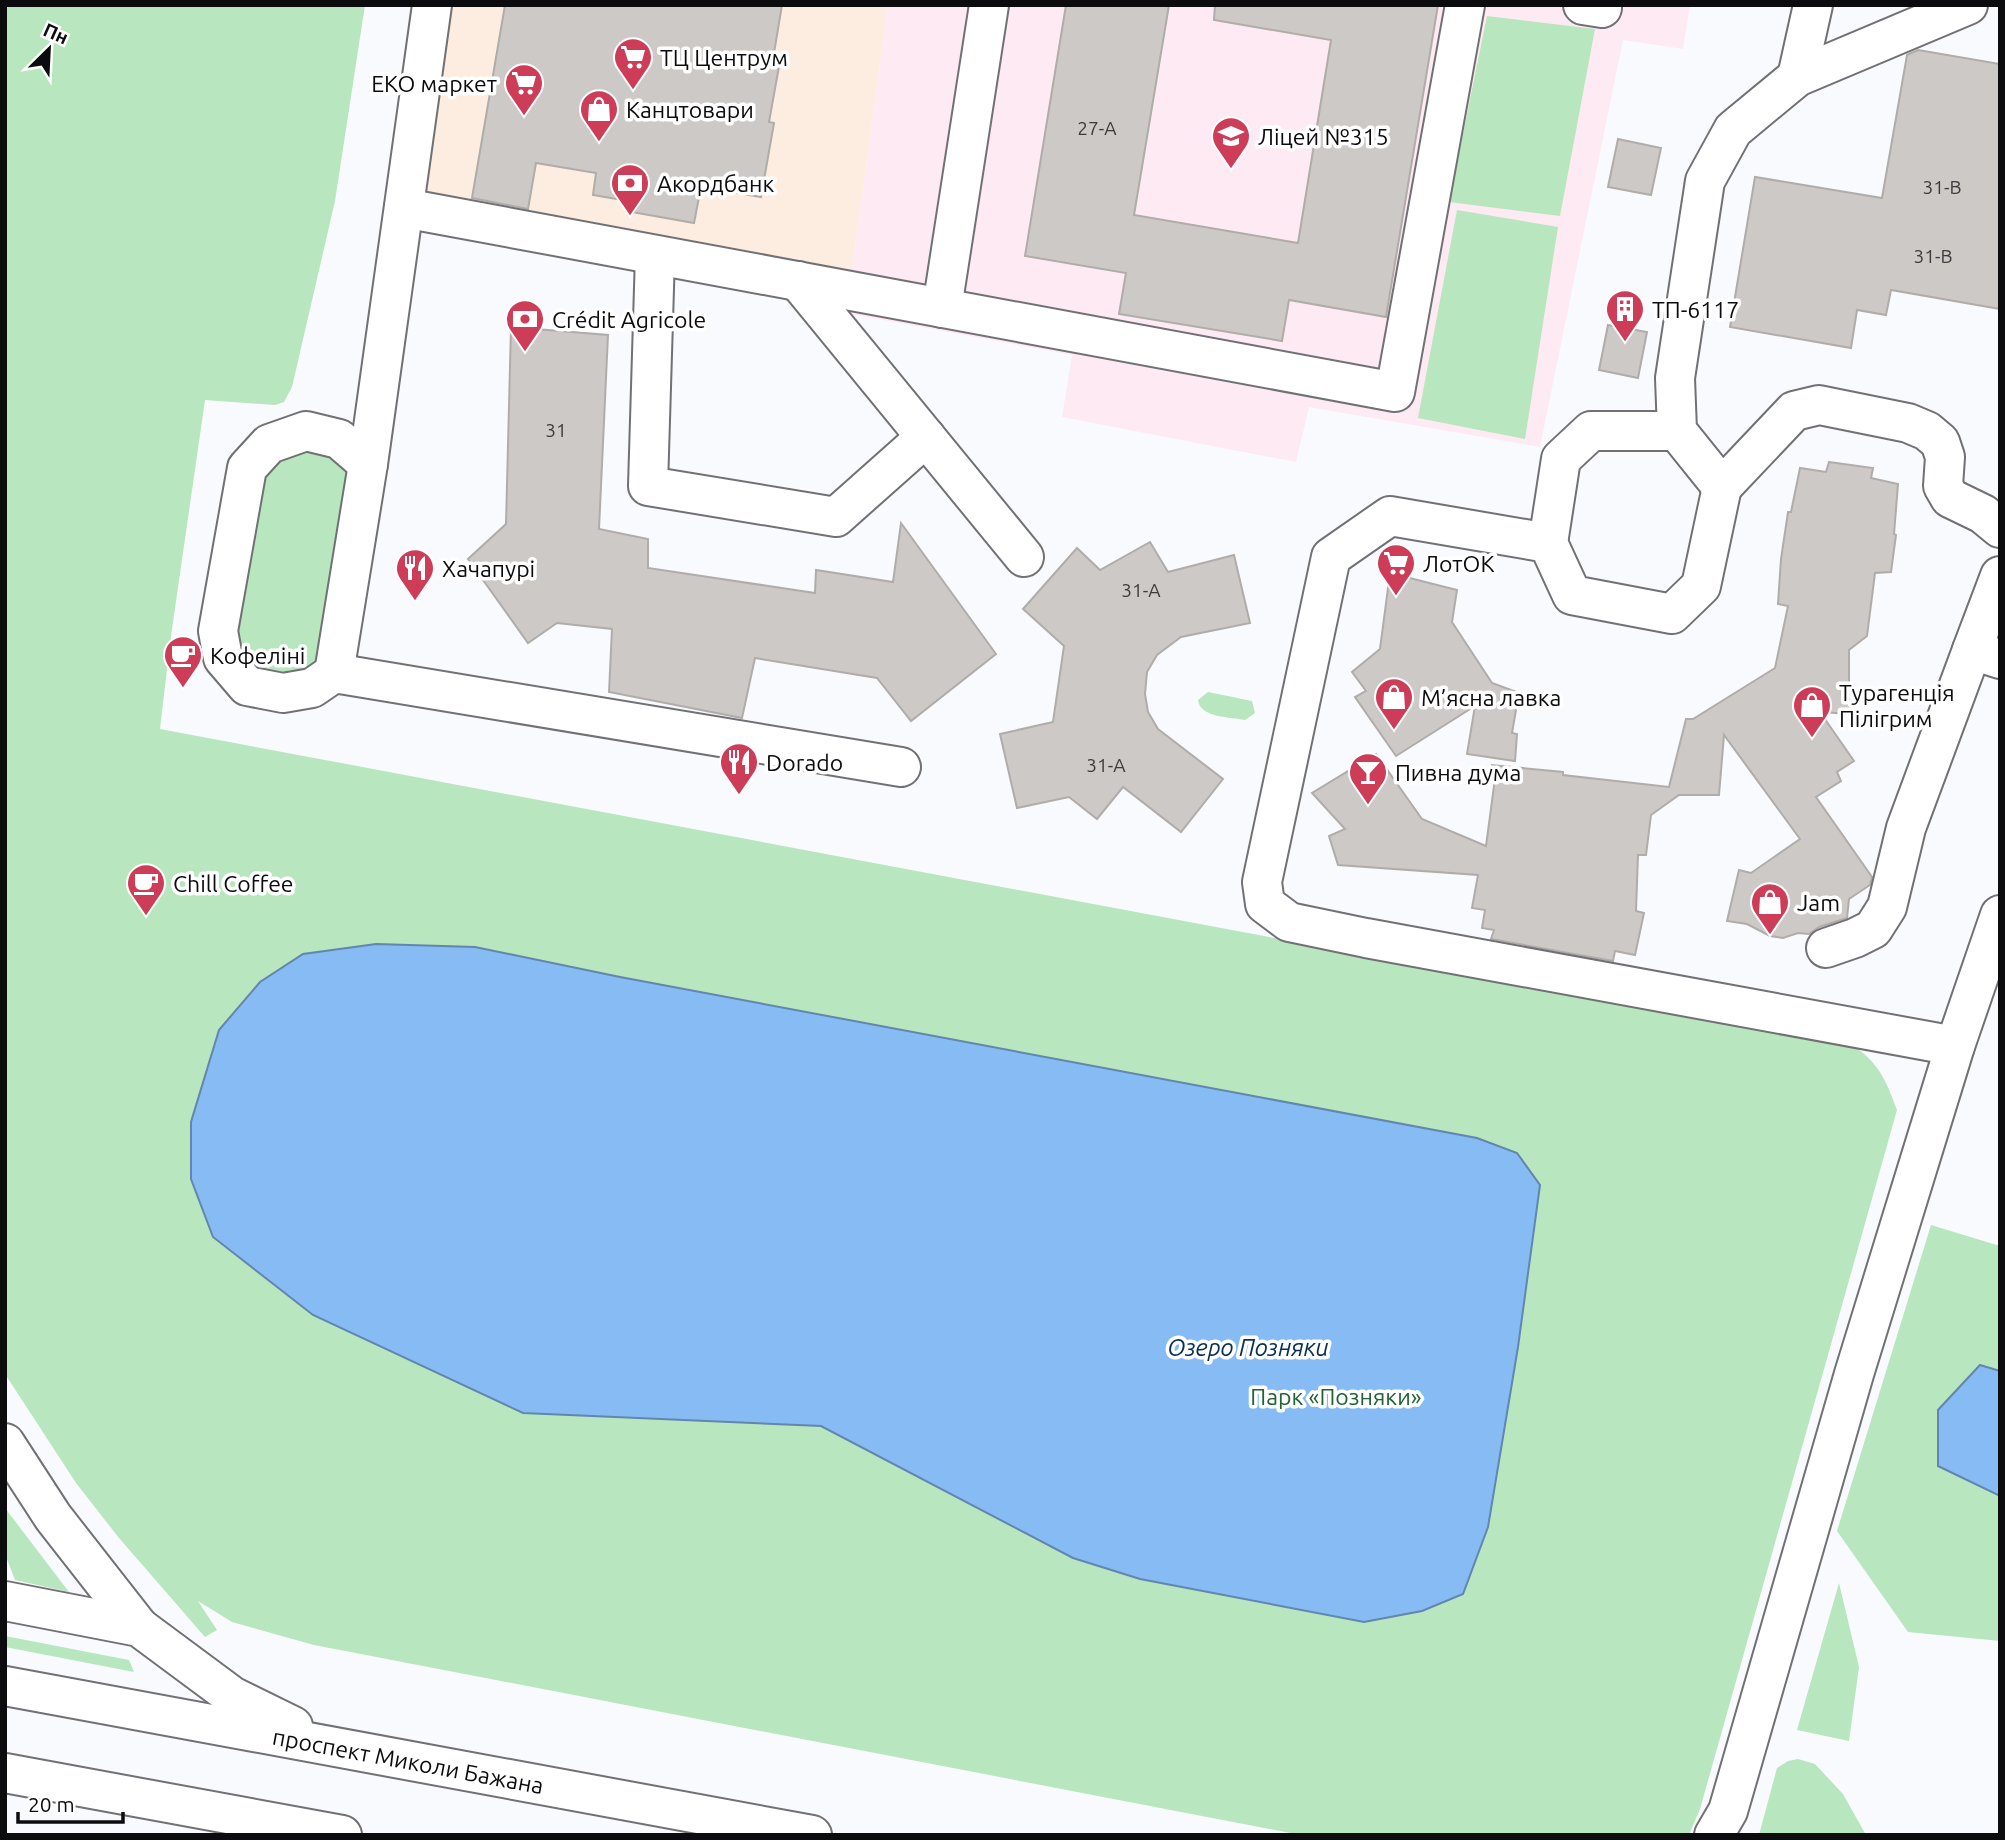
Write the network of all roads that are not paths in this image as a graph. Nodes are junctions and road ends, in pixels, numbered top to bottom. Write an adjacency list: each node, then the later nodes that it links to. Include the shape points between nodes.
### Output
1 (432, 5): 9 (main road)
2 (989, 5): 12 (main road)
3 (1465, 5): 12 (main road, via 1395,392)
4 (1583, 5): 5 (main road, via 1602,9)
5 (1602, 5)
6 (1812, 5): 8 (main road)
7 (1968, 5): 8 (main road)
8 (1797, 77): 13 (main road, via 1734,130 1705,181 1675,378)
9 (404, 208): 10 (main road); 15 (main road)
10 (655, 255): 11 (main road); 14 (main road, via 648,485 836,517)
11 (798, 281): 12 (main road); 14 (main road)
12 (942, 308)
13 (1677, 432): 16 (main road); 18 (main road, via 1591,432 1561,459)
14 (926, 437): 19 (main road)
15 (368, 464): 22 (main road); 22 (main road, via 339,439 306,432 269,444 247,468 218,631 223,658 247,686 283,693 312,688)
16 (1723, 487): 17 (main road, via 1794,411 1819,405 1927,430 1940,442 1945,457 1943,486 1950,498); 18 (main road, via 1701,586 1672,614 1572,595)
17 (2000, 528)
18 (1548, 543): 26 (main road, via 1390,516 1331,557 1262,881 1265,904 1289,922 1366,938)
19 (1024, 557)
20 (2000, 576): 21 (main road)
21 (1986, 655): 25 (main road, via 1906,828 1887,907 1873,929)
22 (334, 673): 23 (main road)
23 (901, 767)
24 (2000, 915): 26 (main road)
25 (1826, 948)
26 (1955, 1046): 33 (main road, via 1813,1511)
27 (5, 1443): 29 (main road, via 53,1517)
28 (5, 1601): 29 (main road)
29 (139, 1627): 31 (main road, via 232,1696)
30 (5, 1686): 31 (main road, проспект Миколи Бажана)
31 (337, 1747): 35 (main road, проспект Миколи Бажана)
32 (5, 1773): 34 (main road)
33 (1724, 1827)
34 (332, 1834)
35 (812, 1835)

